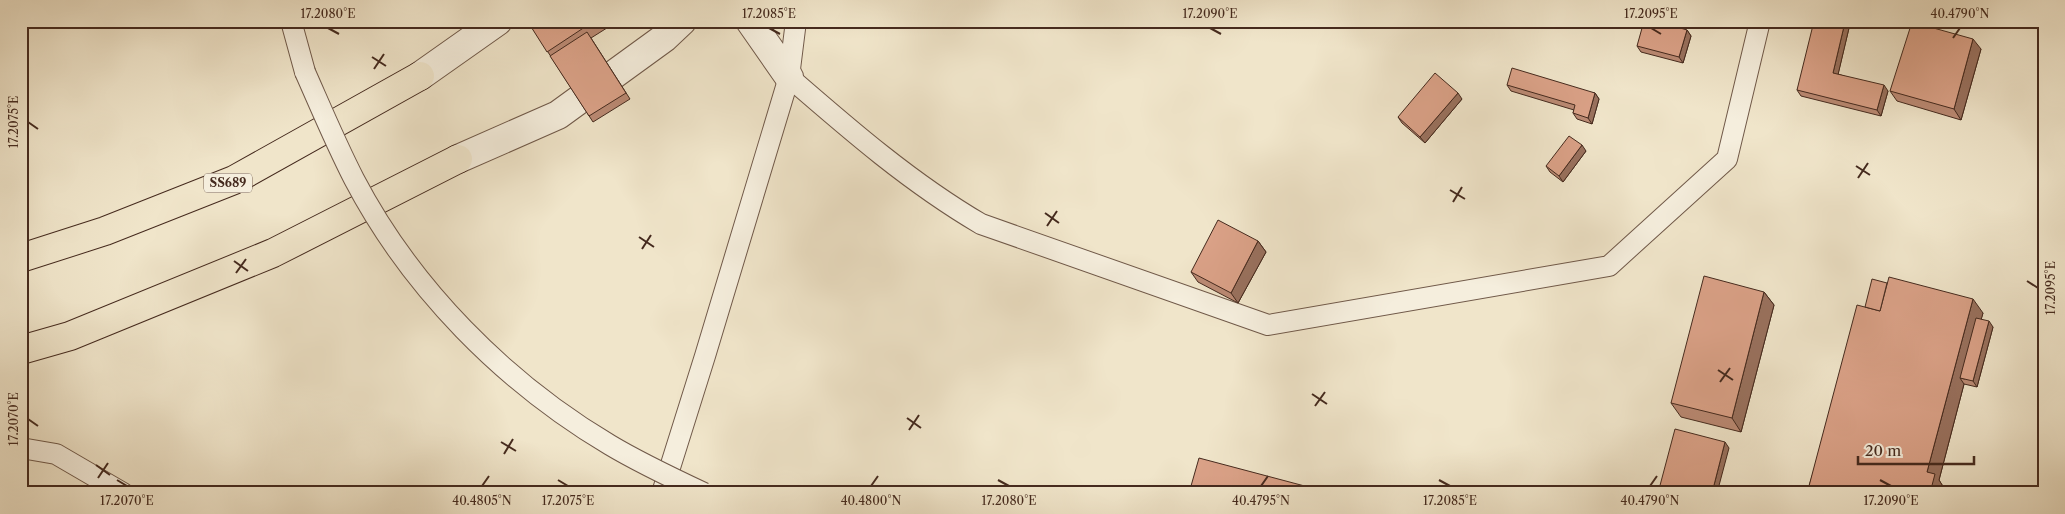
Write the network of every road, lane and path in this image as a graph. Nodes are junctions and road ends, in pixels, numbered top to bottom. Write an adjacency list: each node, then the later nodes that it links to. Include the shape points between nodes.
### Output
1 (291, 21): 17 (lane, bridge, via 305,72 354,179 381,226 436,299 517,380 567,417 609,445)
2 (498, 21): 7 (street)
3 (682, 21): 9 (street, via 664,38 558,115)
4 (750, 21): 8 (street)
5 (796, 21): 8 (lane)
6 (1760, 21): 8 (lane, via 1727,159 1609,266 1268,324 981,224 945,203 871,148)
7 (420, 76): 10 (highway, SS689, via 234,180 106,231)
8 (789, 78): 16 (lane)
9 (458, 159): 11 (highway, via 273,253)
10 (21, 258)
11 (70, 336): 12 (highway); 13 (highway)
12 (21, 350)
13 (21, 358)
14 (21, 448): 15 (lane, via 56,454)
15 (123, 493)
16 (662, 493)
17 (704, 493)

